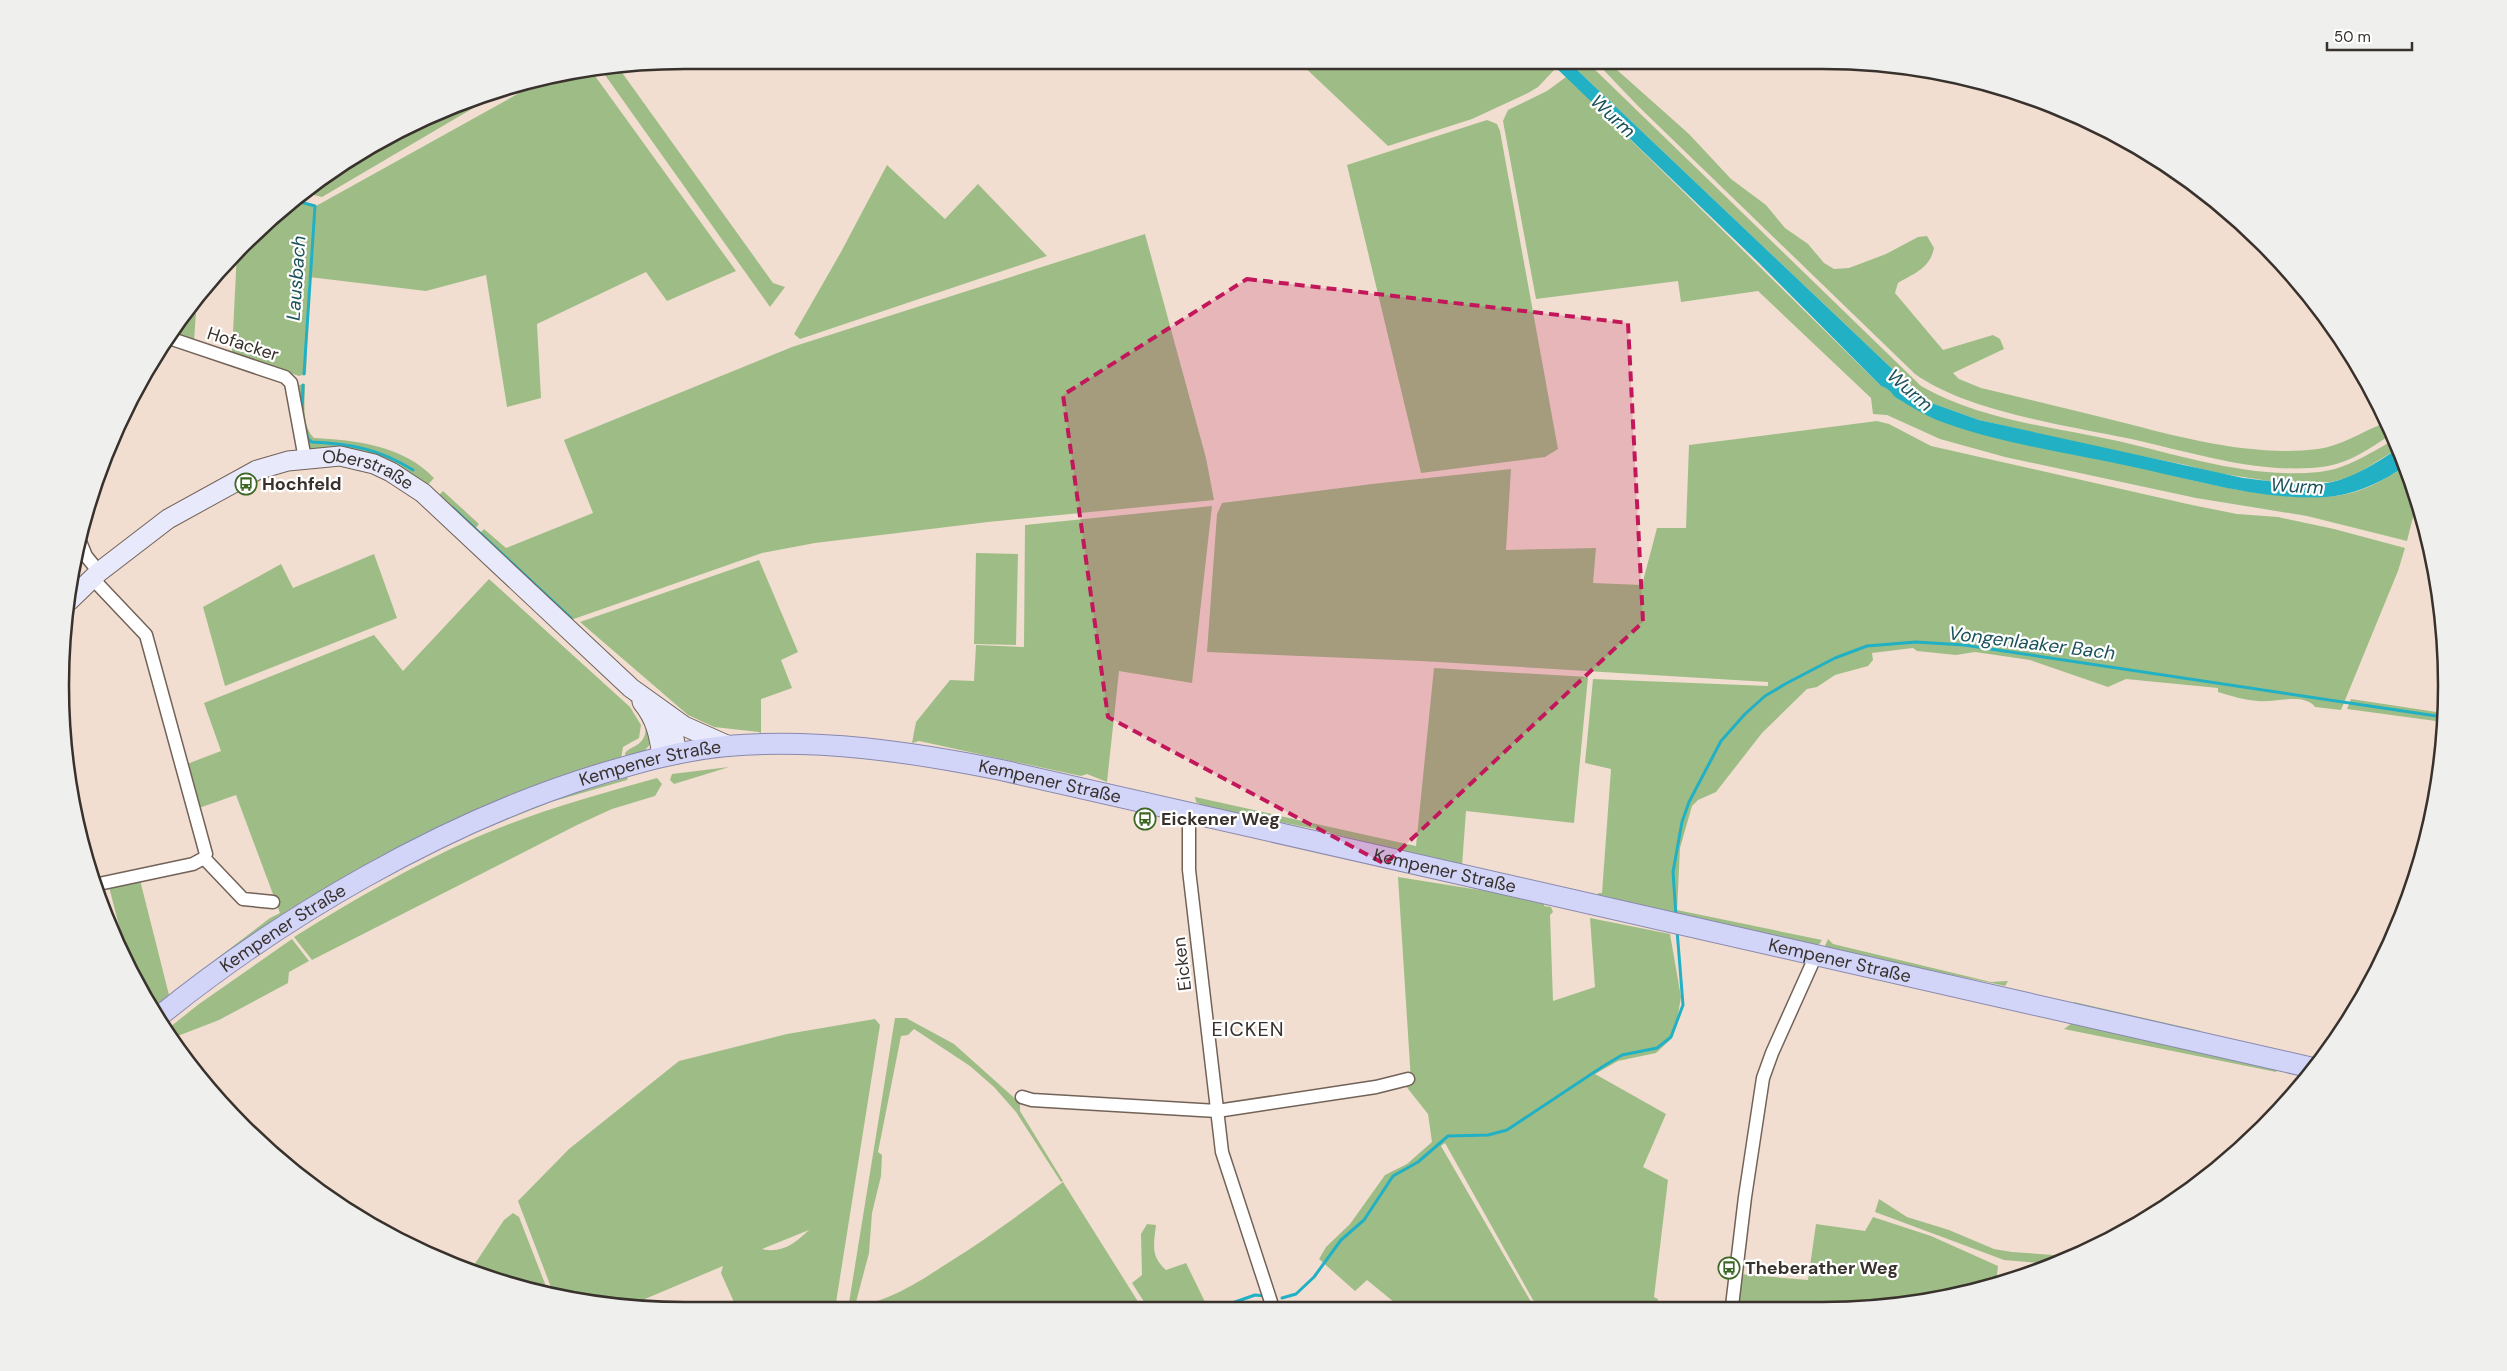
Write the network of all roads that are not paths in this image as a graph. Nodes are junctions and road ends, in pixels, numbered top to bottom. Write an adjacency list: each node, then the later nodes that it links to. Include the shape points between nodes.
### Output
1 (175, 340): 2 (street, Hofacker, via 285,377 291,383)
2 (306, 459): 4 (street, Oberstraße, via 257,470 168,519); 6 (street, Oberstraße, via 340,456 374,464 422,493)
3 (84, 551): 4 (street)
4 (96, 575): 5 (street, Oberstraße); 11 (street, via 146,635)
5 (76, 594)
6 (630, 688): 7 (street); 9 (street, via 652,714)
7 (660, 710): 8 (street, via 696,733); 9 (street, via 673,733)
8 (729, 746): 9 (main road, Kempener Straße); 10 (main road, Kempener Straße, via 836,746 961,762)
9 (670, 755): 15 (main road, Kempener Straße, via 543,793 419,849 313,908 212,974)
10 (1189, 813): 14 (main road, Kempener Straße); 19 (street, Eicken, via 1189,870)
11 (204, 858): 12 (street, via 193,864); 13 (street, via 243,899)
12 (101, 883)
13 (273, 902)
14 (1816, 955): 16 (main road, Kempener Straße); 21 (street, via 1763,1078)
15 (163, 1013)
16 (2306, 1066)
17 (1408, 1079): 19 (street, via 1376,1087)
18 (1022, 1097): 19 (street)
19 (1217, 1111): 20 (street, Eicken, via 1222,1152)
20 (1271, 1302)
21 (1732, 1302)

